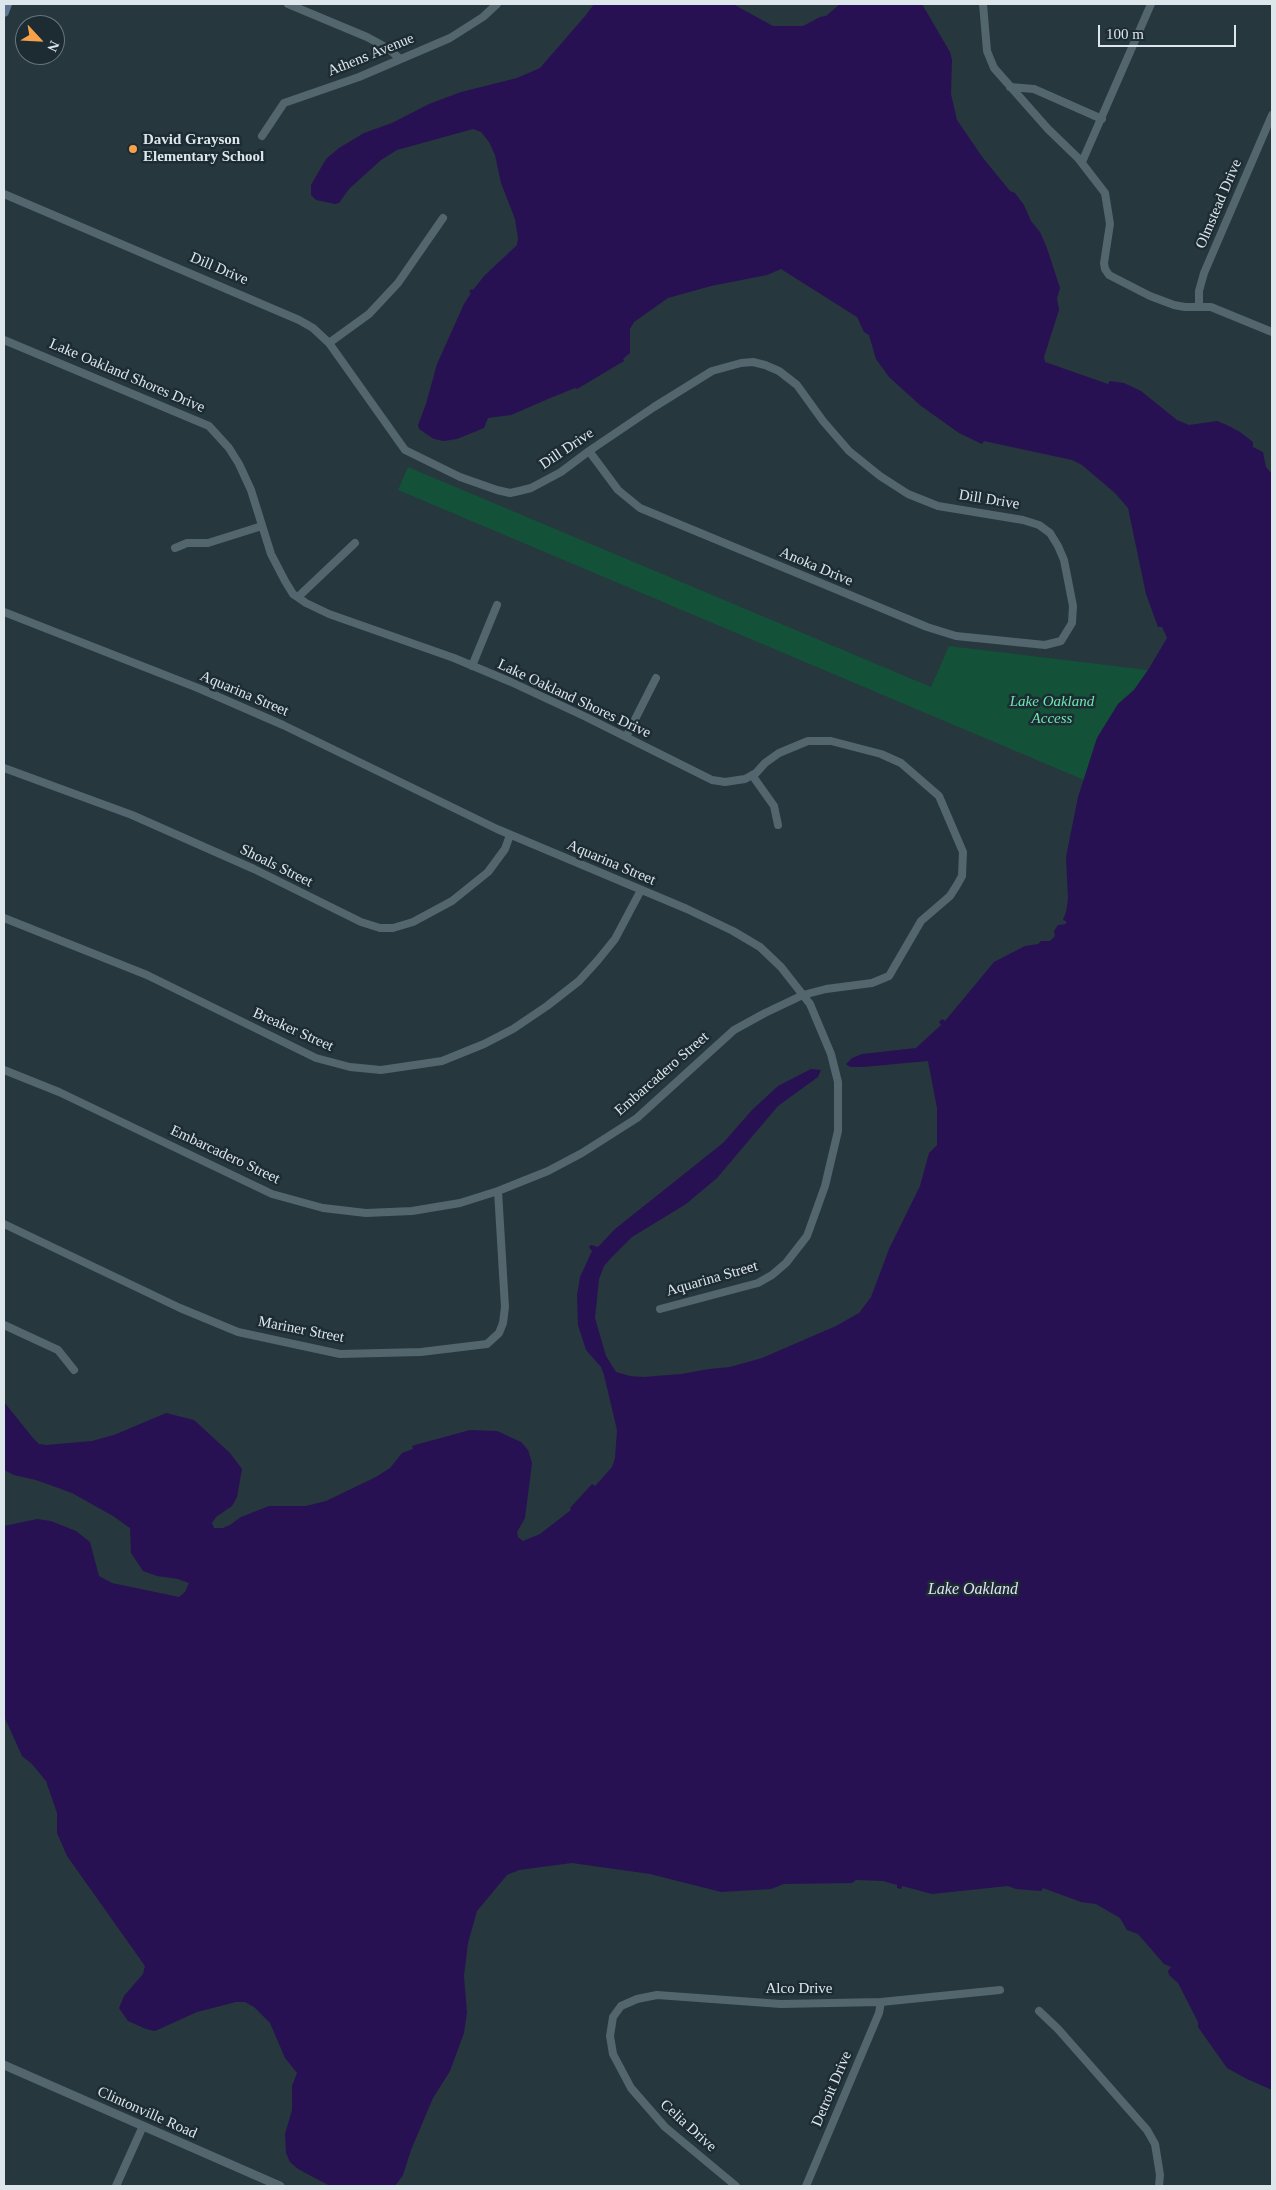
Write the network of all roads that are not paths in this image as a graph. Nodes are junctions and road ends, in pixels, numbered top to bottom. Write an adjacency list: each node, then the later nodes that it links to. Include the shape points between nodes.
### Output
1 (8, 4): 6 (main road)
2 (288, 4): 7 (street, via 367,38 389,49)
3 (497, 4): 7 (street, Athens Avenue, via 450,38)
4 (984, 4): 8 (street, via 987,51 994,68)
5 (1151, 4): 10 (street)
6 (4, 12)
7 (400, 60): 11 (street, Athens Avenue, via 284,103)
8 (1010, 87): 10 (street, via 1034,90); 12 (street)
9 (1272, 115): 15 (street, Olmstead Drive, via 1204,273)
10 (1102, 119): 12 (street)
11 (262, 136)
12 (1082, 162): 15 (street, via 1105,193 1110,224 1104,263 1109,276 1174,305)
13 (4, 194): 18 (street, Dill Drive, via 285,313 313,328)
14 (443, 218): 18 (street, via 385,298)
15 (1199, 306): 16 (street, via 1225,312)
16 (1272, 332)
17 (4, 340): 20 (street, Lake Oakland Shores Drive, via 209,426 239,464)
18 (329, 343): 19 (street, Dill Drive, via 405,450 460,477 510,493 531,488 561,472)
19 (589, 451): 26 (street, Anoka Drive, via 618,490 640,508 882,610 956,636 1044,644); 26 (street, Dill Drive, via 712,371 740,363 765,365 797,385 849,450 908,494 938,506 1023,520 1050,533 1064,560 1072,606 1072,623)
20 (262, 526): 22 (street, via 208,543 187,543); 23 (street, Lake Oakland Shores Drive, via 284,581)
21 (355, 543): 23 (street)
22 (175, 548)
23 (298, 597): 27 (street, Lake Oakland Shores Drive, via 329,614)
24 (497, 605): 27 (street)
25 (4, 612): 33 (street, Aquarina Street, via 198,688)
26 (1061, 641)
27 (472, 666): 29 (street, Lake Oakland Shores Drive)
28 (656, 678): 29 (street)
29 (626, 737): 31 (street, Lake Oakland Shores Drive, via 712,780 734,781)
30 (4, 768): 33 (street, Shoals Street, via 132,815 380,928 413,922 452,902 488,872 505,849)
31 (752, 775): 32 (street, via 774,806); 36 (street, Lake Oakland Shores Drive, via 780,753 808,741 831,741 880,754 901,763 939,796 962,852 962,876 950,896 921,921 889,976 872,983)
32 (778, 825)
33 (510, 835): 34 (street, Aquarina Street)
34 (641, 890): 35 (street, Breaker Street, via 615,939 579,981 514,1029 442,1061 380,1070 350,1067 316,1058 147,975); 36 (street, Aquarina Street, via 733,931 760,947 782,967)
35 (4, 918)
36 (804, 995): 38 (street, Embarcadero Street, via 734,1030 637,1118 548,1171); 40 (street, Aquarina Street, via 831,1054 839,1094 838,1131 825,1186 806,1236 772,1276 758,1283)
37 (4, 1070): 38 (street, Embarcadero Street, via 59,1092 272,1194 323,1208 366,1213 412,1211 460,1203)
38 (498, 1191): 39 (street, Mariner Street, via 505,1307 499,1333 487,1344 421,1352 340,1354 238,1332 180,1308)
39 (4, 1224)
40 (660, 1309)
41 (4, 1325): 42 (street, via 58,1350)
42 (74, 1370)
43 (1000, 1990): 44 (street, Alco Drive)
44 (881, 2002): 46 (street, Alco Drive, via 782,2004 658,1995 637,1998 621,2006); 52 (street, Detroit Drive)
45 (1039, 2011): 53 (street, via 1147,2130 1156,2144)
46 (611, 2024): 51 (street, Celia Drive, via 613,2054 631,2088 665,2127)
47 (4, 2065): 48 (street, Clintonville Road)
48 (143, 2126): 49 (street); 50 (street, Clintonville Road)
49 (116, 2186)
50 (280, 2186)
51 (736, 2186)
52 (806, 2186)
53 (1160, 2186)

